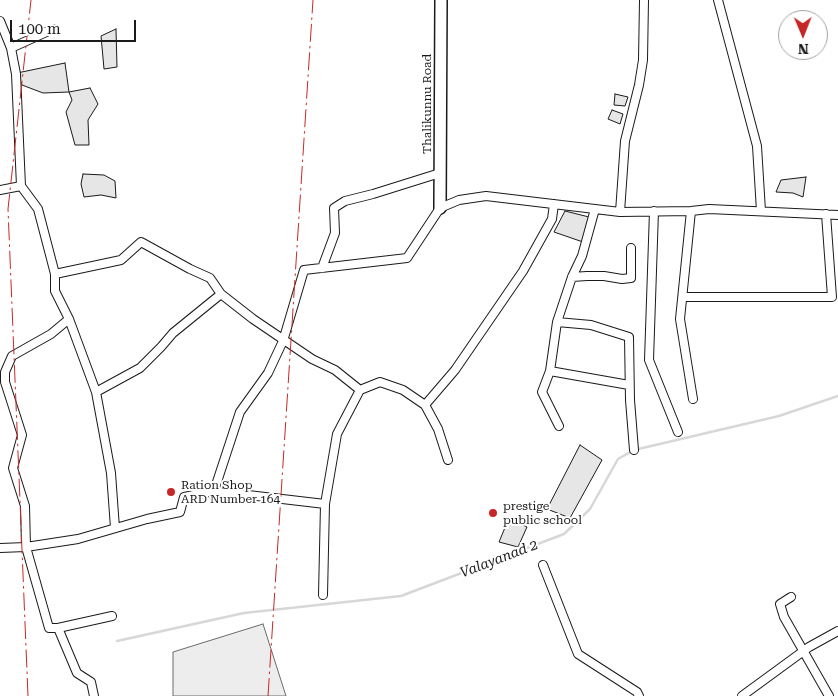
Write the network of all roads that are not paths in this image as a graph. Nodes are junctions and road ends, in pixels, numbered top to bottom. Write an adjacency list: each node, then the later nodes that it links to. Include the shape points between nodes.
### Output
1 (441, 0): 7 (street, Thalikunnu Road)
2 (644, 0): 15 (street, via 643,60 625,141)
3 (718, 0): 14 (street, via 756,146)
4 (0, 21): 6 (street)
5 (52, 29): 6 (street)
6 (11, 48): 8 (street, via 16,74)
7 (440, 173): 11 (street, Thalikunnu Road); 20 (street, via 344,201 334,208 335,233)
8 (21, 186): 9 (street); 21 (street, via 38,209)
9 (0, 190)
10 (554, 204): 11 (street, via 486,196 459,200); 12 (street); 35 (street, via 552,219 523,271 455,370)
11 (440, 208): 20 (street, via 408,258)
12 (596, 209): 15 (street); 22 (street)
13 (691, 211): 14 (street); 16 (street); 24 (street)
14 (761, 211): 17 (street)
15 (620, 212): 16 (street)
16 (654, 212): 37 (street, via 649,360)
17 (826, 214): 18 (street); 24 (street, via 832,297)
18 (838, 215)
19 (631, 248): 22 (street, via 631,278)
20 (322, 268): 27 (street, via 304,270)
21 (55, 274): 23 (street, via 121,260 141,242 210,278); 25 (street, via 55,291)
22 (572, 277): 26 (street)
23 (221, 294): 27 (street); 33 (street, via 173,332 140,368)
24 (683, 297): 34 (street, via 680,320)
25 (69, 319): 30 (street, via 51,334 12,356 5,372); 33 (street)
26 (557, 322): 28 (street); 31 (street, via 591,324 629,337)
27 (283, 341): 32 (street, via 335,370); 40 (street, via 268,373 240,412)
28 (550, 371): 31 (street); 36 (street, via 542,392)
29 (0, 374): 30 (street)
30 (6, 382): 43 (street, via 22,435 13,468 24,506)
31 (630, 385): 38 (street)
32 (360, 390): 35 (street, via 380,382 403,390); 41 (street, via 337,434)
33 (96, 392): 42 (street, via 111,473)
34 (693, 399)
35 (425, 405): 39 (street, via 438,429)
36 (559, 426)
37 (678, 432)
38 (634, 450)
39 (448, 460)
40 (214, 491): 41 (street); 42 (street, via 184,497 180,512)
41 (325, 504): 46 (street)
42 (115, 528): 43 (street, via 78,539)
43 (26, 547): 44 (street); 49 (street, via 49,628)
44 (0, 548)
45 (543, 565): 53 (street, via 578,654)
46 (323, 595)
47 (791, 597): 51 (street, via 780,604)
48 (112, 616): 49 (street)
49 (58, 628): 52 (street, via 77,673 91,682)
50 (838, 631): 51 (street)
51 (803, 652): 54 (street); 55 (street)
52 (94, 696)
53 (639, 696)
54 (742, 696)
55 (829, 696)

